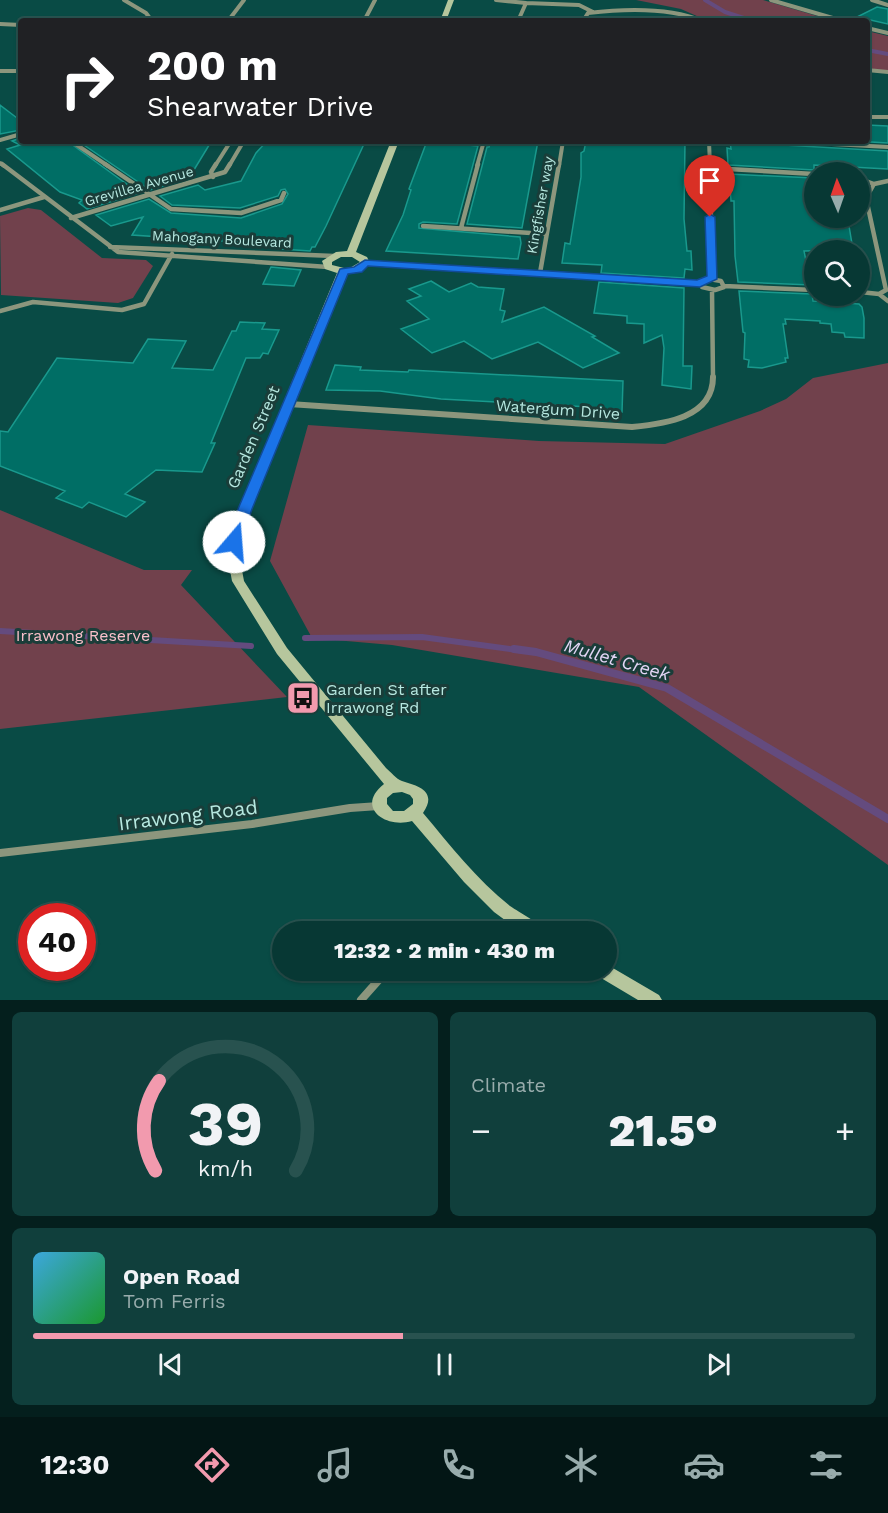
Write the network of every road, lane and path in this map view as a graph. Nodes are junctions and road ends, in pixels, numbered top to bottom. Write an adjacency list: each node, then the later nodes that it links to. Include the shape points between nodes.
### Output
1 (124, 0): 11 (street)
2 (244, 0): 12 (street)
3 (375, 0): 13 (street)
4 (451, 0): 14 (street)
5 (496, 0): 8 (street)
6 (771, 0): 18 (street)
7 (872, 0): 9 (street)
8 (526, 3): 10 (street, via 579,5); 15 (street)
9 (888, 5)
10 (593, 12): 16 (street); 17 (street, via 681,14)
11 (150, 18)
12 (230, 18)
13 (366, 18)
14 (444, 18)
15 (519, 18)
16 (584, 18)
17 (693, 18)
18 (836, 18)
19 (0, 24): 20 (street)
20 (18, 25)
21 (870, 29): 22 (street)
22 (888, 33)
23 (0, 70): 25 (street)
24 (870, 70): 26 (street)
25 (18, 71)
26 (888, 72)
27 (870, 117): 28 (street)
28 (888, 117)
29 (18, 135): 30 (street)
30 (0, 140)
31 (75, 144): 48 (street)
32 (229, 144): 43 (street, Grevillea Avenue, via 211,172)
33 (242, 144): 43 (street, Grevillea Avenue, via 225,172)
34 (394, 144): 57 (street)
35 (482, 144): 53 (street)
36 (561, 144): 54 (street, Kingfisher way)
37 (709, 144): 41 (street)
38 (832, 144): 39 (street)
39 (888, 147)
40 (0, 163): 49 (street, Mahogany Boulevard)
41 (710, 168): 42 (street); 64 (street)
42 (804, 173)
43 (213, 177): 48 (street, Grevillea Avenue)
44 (888, 181): 46 (street)
45 (870, 183): 46 (street)
46 (874, 184): 70 (street, via 866,198 885,278 886,290)
47 (284, 193): 48 (street, via 281,200 240,213 171,209)
48 (149, 195): 51 (street, Grevillea Avenue)
49 (44, 197): 50 (street); 51 (street, Mahogany Boulevard)
50 (0, 210)
51 (71, 218): 55 (street, Mahogany Boulevard)
52 (423, 226): 53 (street)
53 (461, 228): 54 (street)
54 (546, 234): 63 (street, Kingfisher way)
55 (109, 247): 56 (street, Mahogany Boulevard); 58 (street, Mahogany Boulevard, via 118,252)
56 (175, 249): 58 (street); 59 (street, Mahogany Boulevard)
57 (351, 254): 59 (street); 60 (street, via 363,258)
58 (170, 256): 61 (street, Mahogany Boulevard); 72 (street, via 144,304 135,309 33,302)
59 (334, 256): 61 (street, via 327,261)
60 (365, 263): 62 (street); 63 (street)
61 (328, 267): 62 (street)
62 (343, 272): 73 (street, Garden Street)
63 (540, 273): 65 (street)
64 (712, 279): 65 (street); 66 (street)
65 (700, 284): 67 (street)
66 (724, 286): 67 (street); 68 (street)
67 (712, 290): 73 (street, Watergum Drive, via 710,400 694,412 666,422 620,427)
68 (804, 290)
69 (870, 293): 70 (street)
70 (879, 294): 71 (street)
71 (888, 302)
72 (1, 310)
73 (289, 404): 74 (street, Garden Street, via 236,532 233,567 282,651)
74 (396, 786): 75 (street, via 380,796); 76 (street, via 409,787 419,794 421,804)
75 (379, 806): 76 (street, via 394,817); 77 (street, Irrawong Road)
76 (414, 813): 78 (street, via 473,883)
77 (0, 853)
78 (517, 921)
79 (617, 979): 82 (street)
80 (378, 981): 81 (street)
81 (361, 1000)
82 (653, 1000)

